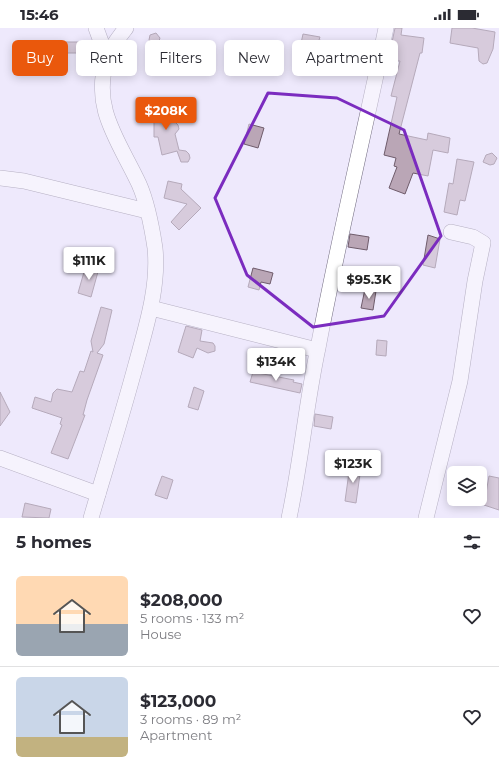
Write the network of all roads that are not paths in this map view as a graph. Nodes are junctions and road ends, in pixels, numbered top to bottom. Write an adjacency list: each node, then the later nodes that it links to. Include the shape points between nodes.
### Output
1 (96, 28): 4 (street)
2 (126, 28): 5 (street)
3 (386, 28): 11 (street)
4 (100, 40)
5 (118, 40)
6 (104, 76): 8 (street, via 101,93 103,108 140,185)
7 (0, 178): 8 (street, via 31,182)
8 (147, 211): 10 (street, via 156,265)
9 (451, 232): 16 (street, via 473,237 483,243 460,381)
10 (151, 308): 11 (street); 13 (street)
11 (317, 350): 15 (street, via 299,471)
12 (0, 458): 13 (street)
13 (98, 494): 14 (street)
14 (91, 518)
15 (289, 518)
16 (426, 518)

